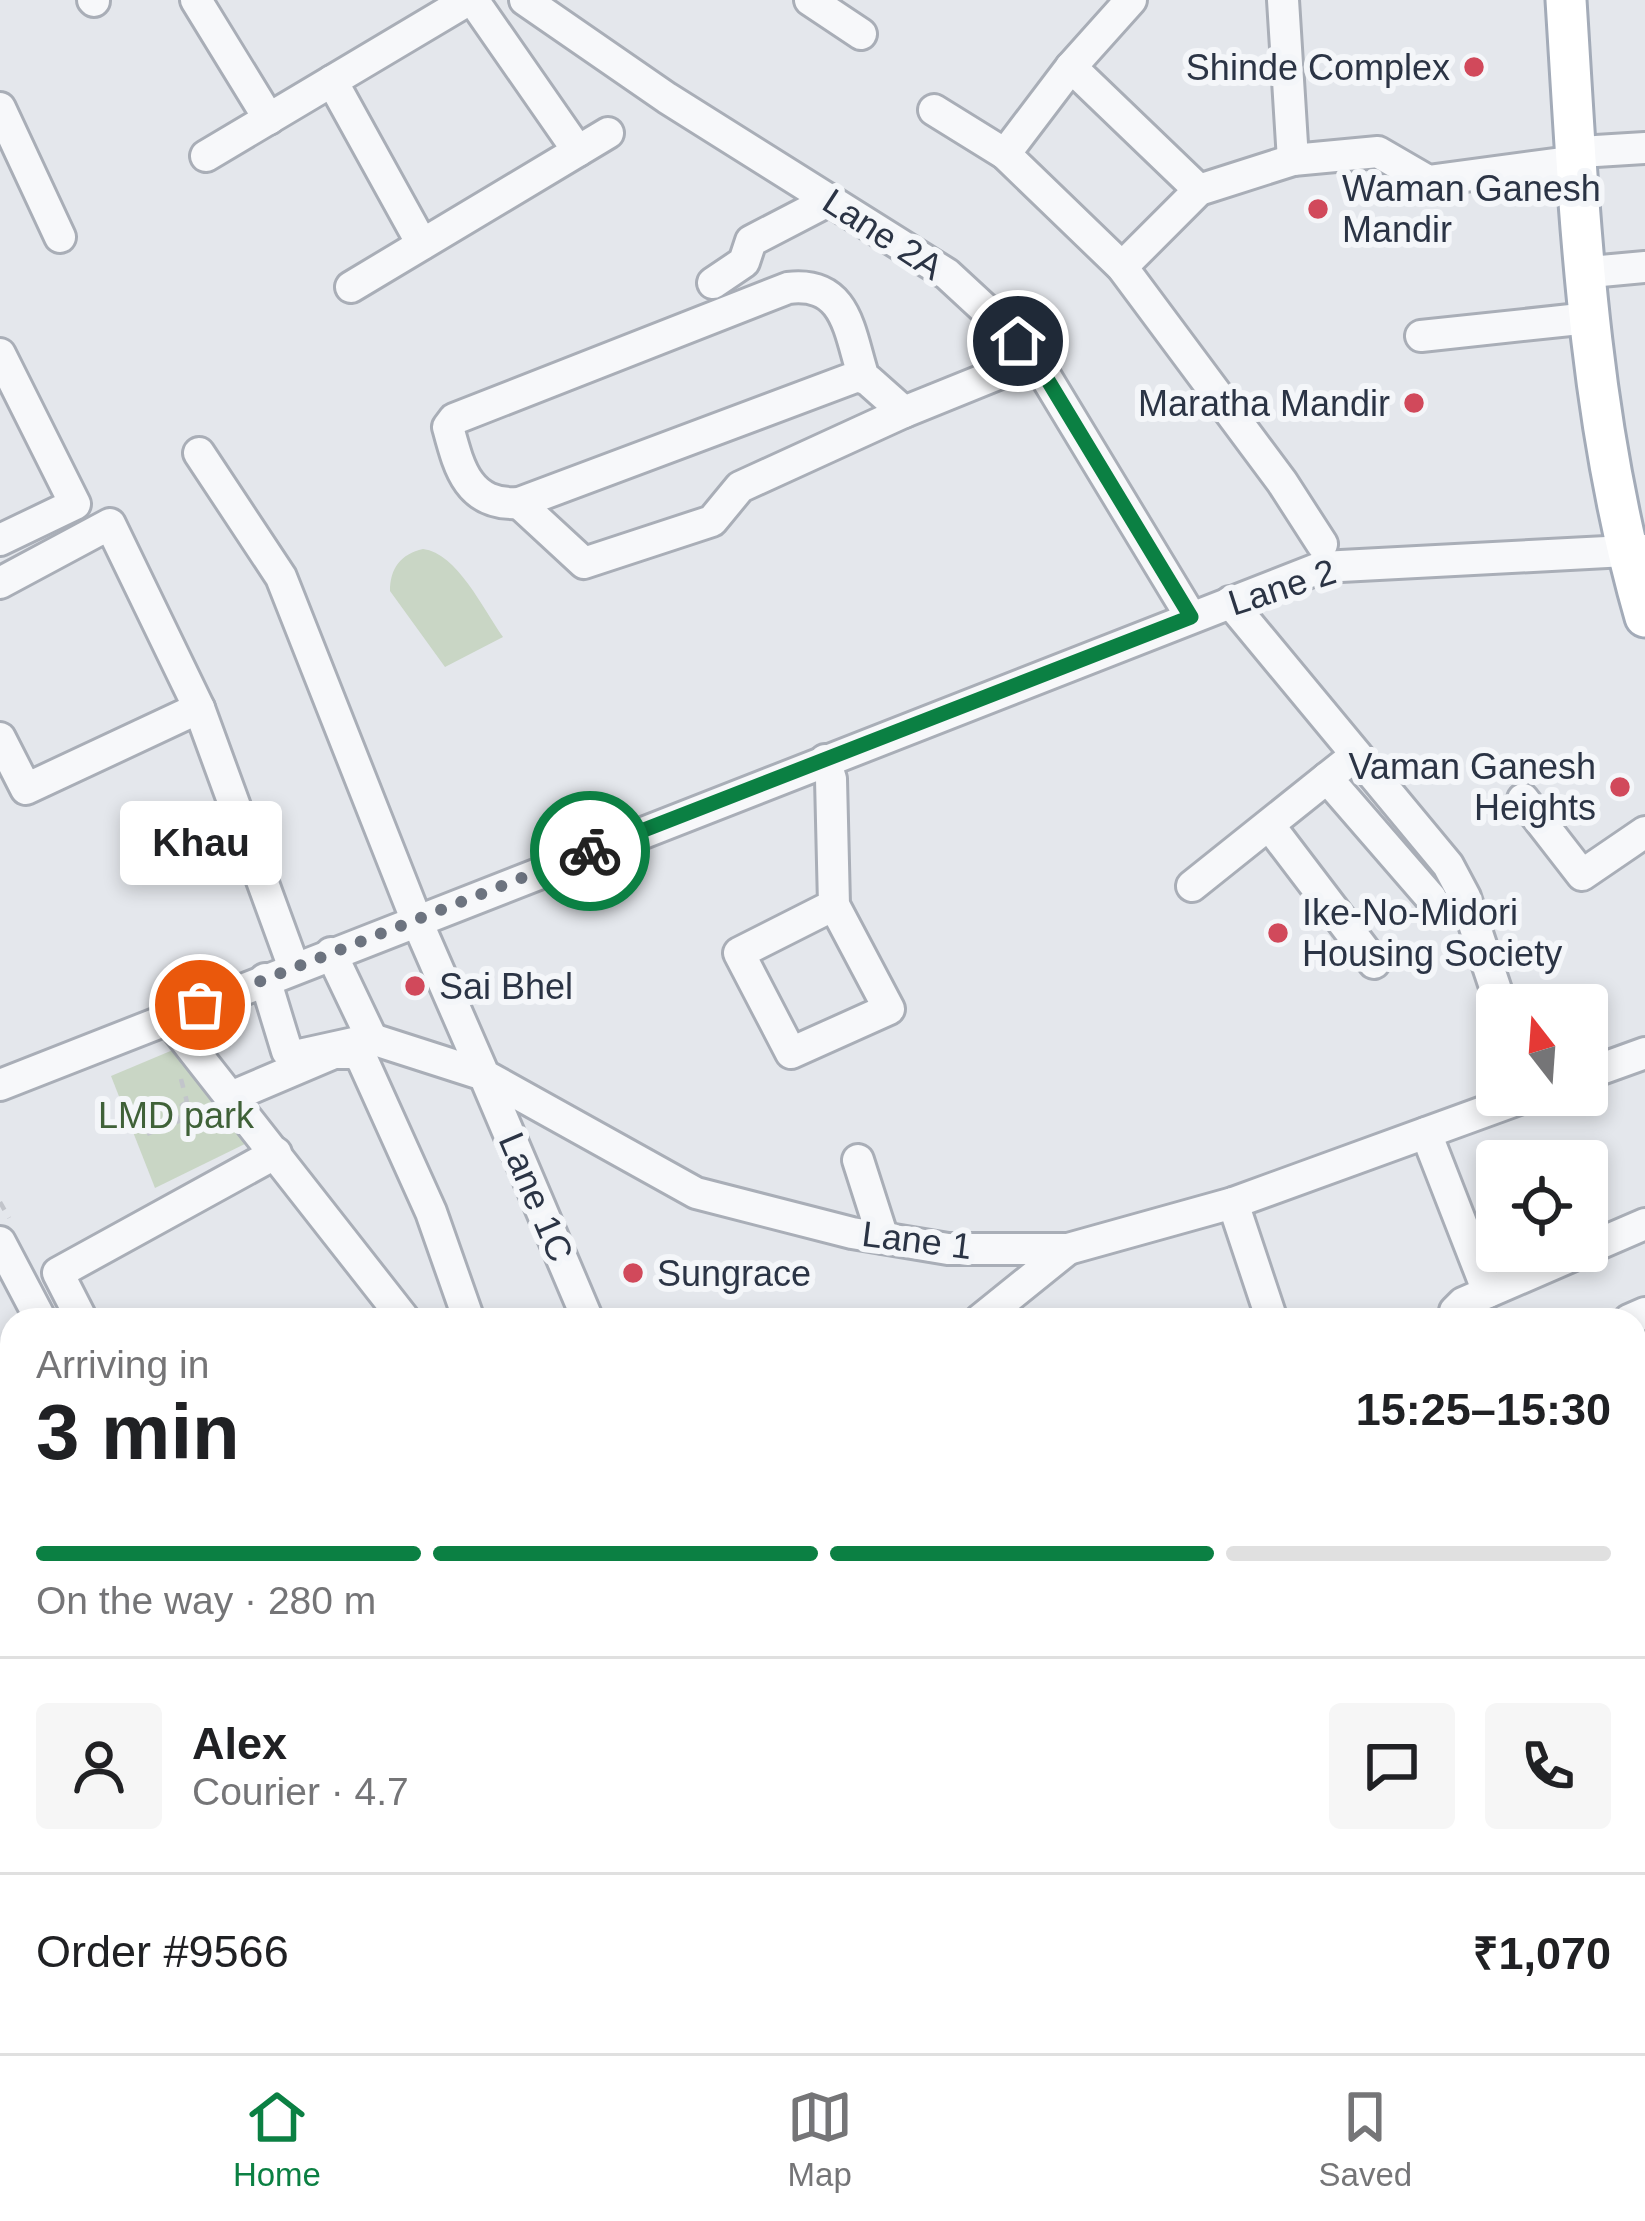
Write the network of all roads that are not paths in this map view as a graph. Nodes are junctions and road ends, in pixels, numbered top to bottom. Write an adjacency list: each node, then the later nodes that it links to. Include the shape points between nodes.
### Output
1 (196, 0): 14 (street)
2 (471, 0): 11 (street); 17 (street)
3 (525, 0): 23 (street, Lane 2A)
4 (810, 0): 9 (street)
5 (1131, 0): 10 (street)
6 (1283, 0): 21 (street)
7 (1566, 0): 20 (main road)
8 (1587, 0): 20 (main road)
9 (862, 34)
10 (1071, 67): 18 (street); 22 (street)
11 (332, 81): 14 (street); 25 (street)
12 (0, 108): 24 (street)
13 (934, 110): 18 (street)
14 (268, 118): 19 (street)
15 (608, 133): 17 (street)
16 (1645, 148): 20 (street)
17 (578, 151): 25 (street)
18 (1005, 154): 26 (street)
19 (206, 156)
20 (1586, 156): 21 (street, via 1428,181 1378,152); 28 (main road); 31 (main road)
21 (1294, 160): 22 (street)
22 (1199, 190): 26 (street)
23 (830, 200): 29 (street, via 751,241 744,262); 34 (street, Lane 2A, via 947,274)
24 (60, 238)
25 (422, 244): 30 (street)
26 (1122, 267): 40 (street)
27 (1645, 267): 28 (street)
28 (1601, 271): 41 (main road)
29 (713, 283)
30 (351, 286)
31 (1589, 318): 32 (street); 41 (main road)
32 (1421, 336)
33 (0, 354): 39 (street, via 75,504)
34 (1035, 359): 36 (street); 44 (street, Lane 2A)
35 (864, 378): 36 (street); 38 (street); 38 (street, via 840,305 822,289 788,288 454,419 448,427 455,456 471,488 500,505)
36 (904, 412): 38 (street, via 740,487 712,521 584,562)
37 (199, 453): 57 (street, via 281,578)
38 (519, 503)
39 (0, 540)
40 (1322, 544)
41 (1638, 550): 43 (street, Lane 2, via 1322,567); 45 (main road)
42 (0, 583): 46 (street, via 110,524)
43 (1230, 602): 44 (street, Lane 2); 48 (street)
44 (1191, 617): 49 (street, Lane 2)
45 (1645, 617)
46 (199, 708): 47 (street, via 26,789); 60 (street)
47 (0, 738)
48 (1356, 755): 50 (street); 61 (street, via 1448,865)
49 (825, 760): 56 (street); 57 (street, Lane 2)
50 (1327, 778): 52 (street); 55 (street)
51 (1523, 799): 53 (street, via 1582,875)
52 (1269, 825): 54 (street); 59 (street)
53 (1645, 832)
54 (1192, 886)
55 (1431, 898)
56 (833, 905): 56 (street, via 740,953 790,1054 890,1009)
57 (416, 919): 58 (street, Lane 2); 66 (street)
58 (332, 953): 60 (street, Lane 2); 63 (street)
59 (1375, 963)
60 (280, 973): 62 (street, Lane 2); 63 (street, via 287,1051 296,1056)
61 (1494, 984)
62 (168, 1018): 67 (street, Lane 2); 68 (street)
63 (372, 1039): 66 (street, Lane 1)
64 (1645, 1053): 65 (street)
65 (1608, 1066)
66 (484, 1075): 75 (street, Lane 1, via 696,1193); 85 (street, Lane 1C)
67 (0, 1084)
68 (233, 1096): 71 (street); 84 (street, via 334,1053 362,1059)
69 (1476, 1115): 70 (street, Lane 1)
70 (1426, 1133): 73 (street, Lane 1); 80 (street)
71 (276, 1153): 82 (street, via 58,1273); 83 (street)
72 (858, 1160): 75 (street)
73 (1233, 1203): 78 (street, Lane 1); 87 (street)
74 (1645, 1224): 76 (street)
75 (883, 1238): 78 (street, Lane 1, via 948,1249)
76 (1608, 1240)
77 (0, 1242): 81 (street)
78 (1068, 1249): 86 (street)
79 (1534, 1272): 80 (street)
80 (1488, 1292): 88 (street)
81 (35, 1308)
82 (76, 1308)
83 (396, 1308)
84 (466, 1308)
85 (583, 1308)
86 (995, 1308)
87 (1268, 1308)
88 (1458, 1308)

